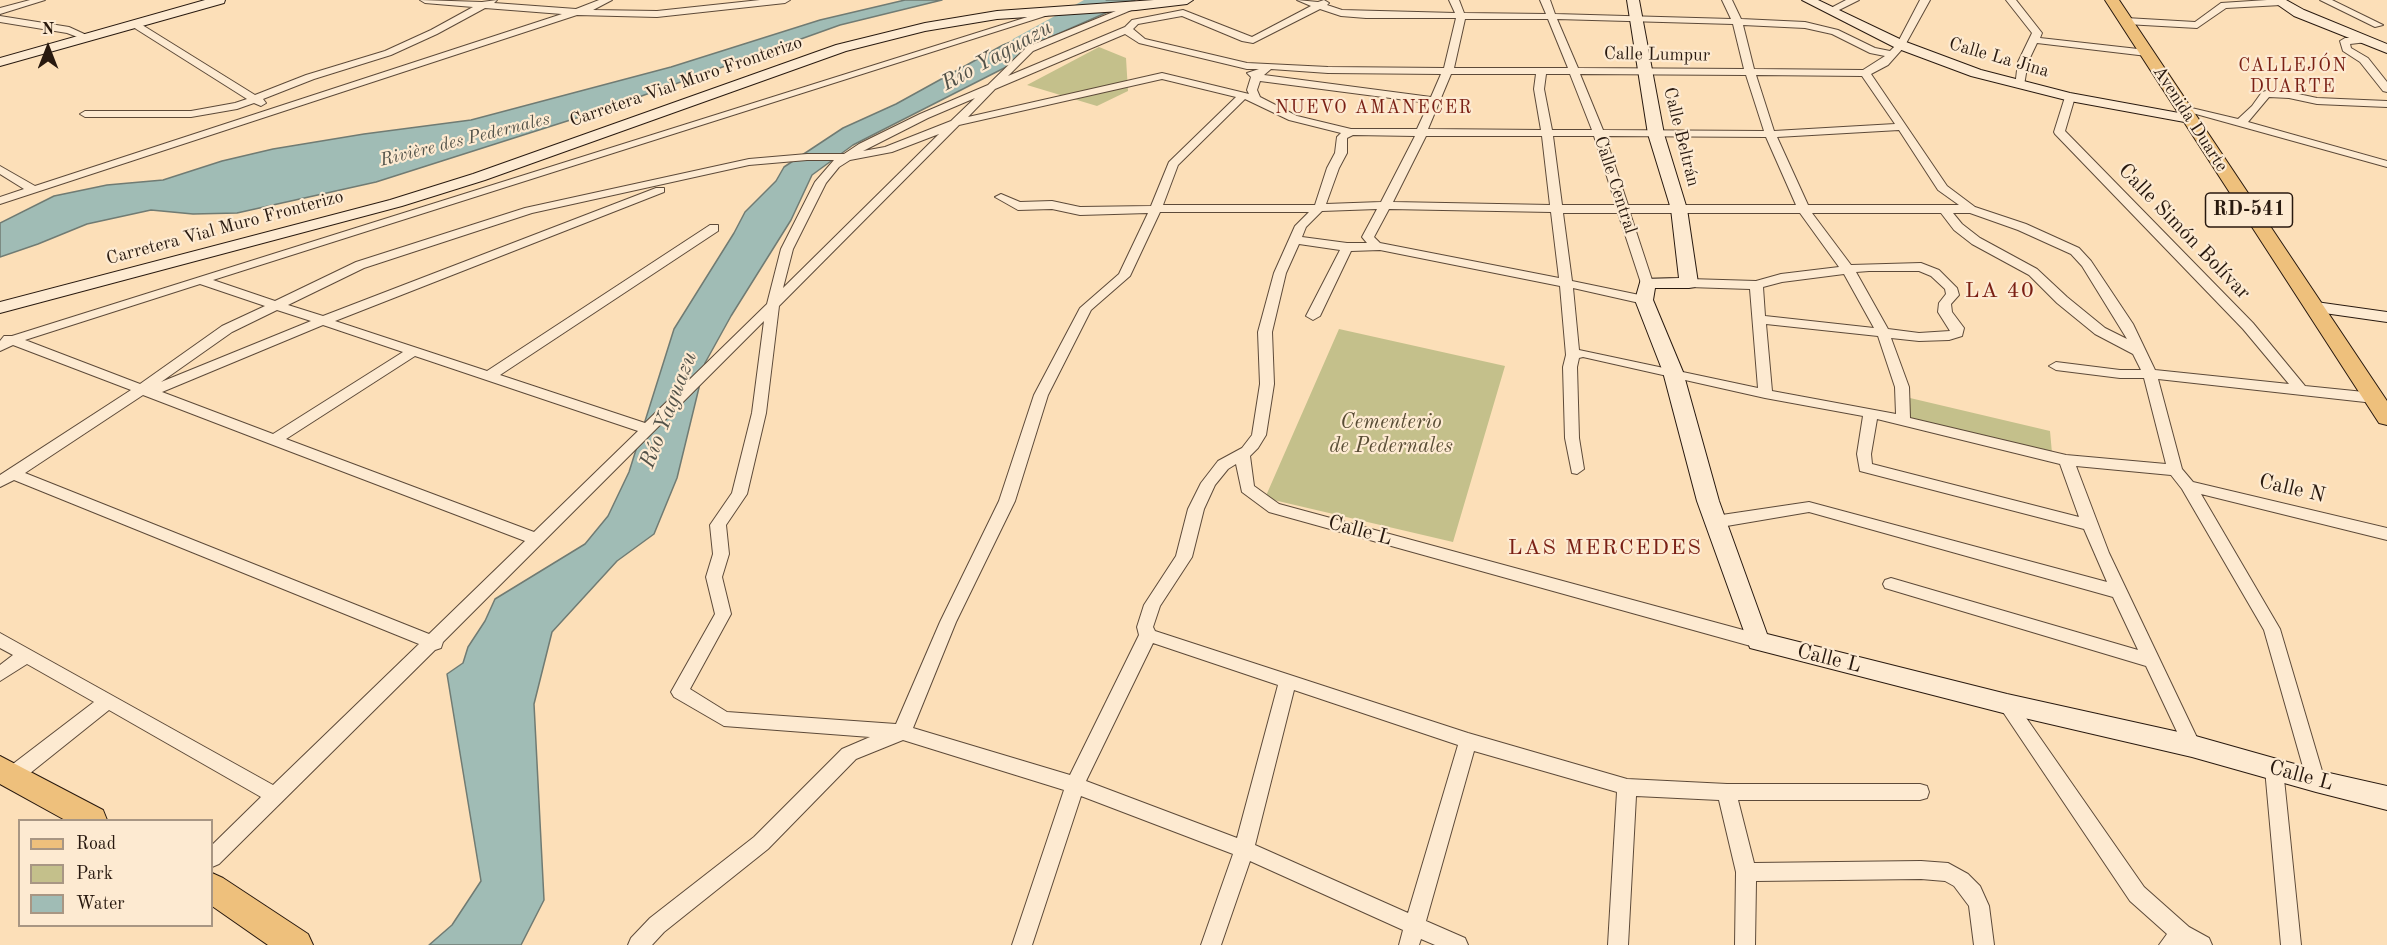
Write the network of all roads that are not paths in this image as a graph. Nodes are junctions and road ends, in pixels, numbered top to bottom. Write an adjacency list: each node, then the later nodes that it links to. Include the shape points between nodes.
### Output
1 (40, 0): 27 (street)
2 (219, 0): 35 (street)
3 (425, 0): 22 (street)
4 (492, 0): 22 (street)
5 (784, 0): 28 (street, via 657,14)
6 (1102, 0): 99 (street, Carretera Vial Muro Fronterizo, via 1006,5 832,41 499,160 402,190)
7 (1187, 0): 23 (street, Carretera Vial Muro Fronterizo)
8 (1302, 0): 24 (street)
9 (1329, 0): 24 (street)
10 (1454, 0): 30 (street)
11 (1545, 0): 29 (street, Calle Central)
12 (1633, 0): 31 (street, Calle Beltrán)
13 (1727, 0): 33 (street)
14 (1808, 0): 26 (street, Calle La Jina)
15 (1854, 0): 26 (street)
16 (1925, 0): 42 (street)
17 (2011, 0): 40 (street, via 2037,33)
18 (2112, 0): 34 (main road, Avenida Duarte / RD-541)
19 (2325, 0): 36 (street)
20 (601, 1): 28 (street)
21 (2279, 1): 34 (street, via 2224,5 2197,25); 38 (street)
22 (482, 5): 28 (street); 58 (street, via 388,53 310,77)
23 (1136, 6): 25 (street, Carretera Vial Muro Fronterizo); 64 (street, via 1030,49)
24 (1318, 6): 30 (street, via 1354,15); 37 (street, via 1253,40 1183,14 1135,22)
25 (1059, 10): 94 (street); 102 (street, Carretera Vial Muro Fronterizo, via 959,20 842,48 396,203)
26 (1832, 10): 42 (street, Calle La Jina)
27 (0, 11)
28 (574, 12): 61 (street)
29 (1552, 16): 30 (street); 31 (street); 49 (street, Calle Central)
30 (1461, 17): 47 (street)
31 (1637, 17): 33 (street); 50 (street, Calle Beltrán)
32 (0, 19): 39 (street, via 69,30)
33 (1737, 21): 42 (street, via 1818,27 1874,51); 51 (street)
34 (2126, 21): 43 (main road, Avenida Duarte / RD-541)
35 (136, 25): 39 (street); 58 (street)
36 (2383, 25): 38 (street)
37 (1128, 29): 45 (street, Calle Lumpur, via 1142,40); 73 (street, via 924,116)
38 (2359, 37): 41 (street); 55 (street, via 2345,41 2346,50 2364,60)
39 (88, 38): 44 (street)
40 (2034, 40): 43 (street); 54 (street, via 2023,63)
41 (2387, 49)
42 (1897, 50): 52 (street); 54 (street, Calle La Jina)
43 (2147, 53): 63 (main road, Avenida Duarte / RD-541)
44 (0, 62)
45 (1247, 66): 46 (street, Calle Lumpur); 53 (street)
46 (1269, 66): 47 (street, Calle Lumpur); 53 (street)
47 (1448, 70): 48 (street, Calle Lumpur); 59 (street)
48 (1542, 70): 49 (street, Calle Lumpur); 69 (street, via 1539,89)
49 (1574, 70): 50 (street, Calle Lumpur); 70 (street, Calle Central)
50 (1646, 72): 51 (street, Calle Lumpur); 71 (street, Calle Beltrán)
51 (1750, 72): 52 (street, Calle Lumpur); 72 (street)
52 (1865, 73): 66 (street)
53 (1256, 77): 57 (street); 59 (street)
54 (2019, 85): 56 (street, Calle La Jina)
55 (2387, 89)
56 (2070, 97): 63 (street, Calle La Jina); 117 (street, Calle Simón Bolívar, via 2059,132 2248,326)
57 (1250, 98): 64 (street, via 1162,76); 68 (street, via 1293,118); 81 (street, via 1173,164)
58 (255, 100): 61 (street); 62 (street, via 191,114)
59 (1435, 101): 67 (street)
60 (2387, 104): 65 (street, via 2266,94)
61 (274, 111): 77 (street)
62 (85, 114)
63 (2186, 114): 65 (street); 101 (main road, Avenida Duarte / RD-541)
64 (956, 123): 73 (street, via 888,150); 123 (street)
65 (2240, 123): 74 (street)
66 (1902, 127): 72 (street); 88 (street, via 1942,188)
67 (1422, 131): 68 (street); 69 (street); 80 (street)
68 (1351, 132): 82 (street, via 1342,137 1341,153)
69 (1547, 134): 70 (street); 85 (street)
70 (1599, 134): 71 (street); 83 (street, Calle Central)
71 (1656, 134): 72 (street); 86 (street, Calle Beltrán)
72 (1770, 134): 84 (street)
73 (847, 158): 76 (street, via 749,162); 147 (street, via 821,182 787,249 774,296 759,413 739,494 718,525 721,554 714,578 723,614 680,692 724,719)
74 (2387, 164)
75 (0, 169): 77 (street)
76 (706, 172): 100 (street, via 529,210 360,265); 106 (street)
77 (35, 190): 79 (street)
78 (1001, 197): 81 (street, via 1018,206 1052,205 1080,211)
79 (0, 201)
80 (1384, 205): 82 (street); 85 (street); 92 (street, via 1368,237)
81 (1156, 208): 82 (street); 147 (street, via 1124,276 1086,308 1041,395 1007,501 948,622)
82 (1319, 208): 90 (street, via 1301,226)
83 (1624, 208): 85 (street); 86 (street); 98 (street, Calle Central)
84 (1803, 208): 86 (street); 87 (street); 93 (street)
85 (1555, 209): 95 (street)
86 (1679, 209): 96 (street, Calle Beltrán)
87 (1944, 209): 88 (street); 110 (street, via 1976,241 2033,272 2100,330)
88 (1971, 209): 110 (street, via 2075,251 2113,304)
89 (714, 228): 115 (street)
90 (1294, 240): 91 (street); 125 (street, via 1280,273 1265,332 1267,384 1258,435 1254,445)
91 (1347, 247): 92 (street); 103 (street)
92 (1379, 247): 95 (street)
93 (1848, 270): 97 (street, via 1780,278); 107 (street); 107 (street, via 1921,267 1935,273 1951,288 1953,295 1945,303 1945,312 1957,333 1938,337)
94 (200, 280): 100 (street); 108 (street)
95 (1566, 283): 98 (street); 111 (street)
96 (1689, 283): 97 (street); 98 (street)
97 (1756, 285): 105 (street)
98 (1646, 291): 113 (street, Calle Central)
99 (0, 294)
100 (277, 306): 106 (street); 116 (street, via 227,329)
101 (2316, 307): 104 (street); 119 (main road, Avenida Duarte / RD-541)
102 (0, 308)
103 (1313, 316)
104 (2387, 317)
105 (1759, 319): 107 (street); 118 (street)
106 (325, 320): 109 (street); 116 (street)
107 (1883, 333): 122 (street, via 1902,387)
108 (4, 341): 116 (street)
109 (414, 351): 115 (street); 124 (street)
110 (2139, 351): 114 (street)
111 (1574, 355): 113 (street, via 1590,354); 127 (street, via 1570,367 1571,410)
112 (2056, 366): 114 (street)
113 (1673, 372): 118 (street); 131 (street, Calle Central)
114 (2150, 374): 117 (street); 128 (street)
115 (489, 376): 123 (street)
116 (146, 390): 124 (street); 129 (street)
117 (2301, 390): 119 (street)
118 (1766, 394): 120 (street)
119 (2380, 399): 121 (main road, Avenida Duarte / RD-541)
120 (1871, 413): 122 (street); 132 (street, via 1865,467)
121 (2387, 418)
122 (1903, 422): 126 (street)
123 (648, 429): 134 (street)
124 (273, 440): 134 (street)
125 (1242, 454): 137 (street, via 1223,465 1209,483 1196,509 1184,557 1146,617); 139 (street, Calle L, via 1247,488 1275,508)
126 (2066, 460): 128 (street); 132 (street)
127 (1577, 469)
128 (2175, 470): 130 (street)
129 (6, 478): 140 (street)
130 (2188, 486): 133 (street, Calle N); 152 (street, via 2271,629)
131 (1715, 522): 136 (street, via 1809,507); 139 (street, Calle Central)
132 (2091, 525): 136 (street)
133 (2387, 534)
134 (536, 540): 157 (street)
135 (1891, 584): 142 (street)
136 (2119, 592): 142 (street)
137 (1148, 635): 144 (street); 153 (street)
138 (0, 640): 141 (street)
139 (1758, 641): 146 (street, Calle L)
140 (435, 643)
141 (26, 655): 143 (street); 145 (street)
142 (2152, 661): 149 (street)
143 (0, 674)
144 (1288, 681): 148 (street); 160 (street)
145 (108, 701): 151 (street); 157 (street)
146 (2007, 704): 149 (street, Calle L); 165 (street, via 2137,894)
147 (902, 732): 153 (street); 167 (street, via 849,754 761,843 657,925)
148 (1468, 741): 154 (street); 164 (street)
149 (2192, 746): 150 (street, Calle L)
150 (2274, 769): 152 (street, Calle L); 175 (street)
151 (6, 772): 159 (main road)
152 (2316, 781): 158 (street, Calle L)
153 (1075, 785): 160 (street); 168 (street)
154 (1627, 787): 155 (street); 171 (street)
155 (1727, 792): 156 (street); 162 (street)
156 (1920, 792)
157 (275, 796): 161 (street)
158 (2387, 798)
159 (90, 819)
160 (1244, 849): 164 (street); 169 (street)
161 (213, 857)
162 (1746, 872): 172 (street); 173 (street, via 1948,873 1973,893 1979,906)
163 (213, 889): 166 (main road)
164 (1412, 936): 170 (street)
165 (2176, 939): 174 (street)
166 (296, 945)
167 (638, 945)
168 (1022, 945)
169 (1211, 945)
170 (1458, 945)
171 (1618, 945)
172 (1745, 945)
173 (1984, 945)
174 (2202, 945)
175 (2291, 945)

